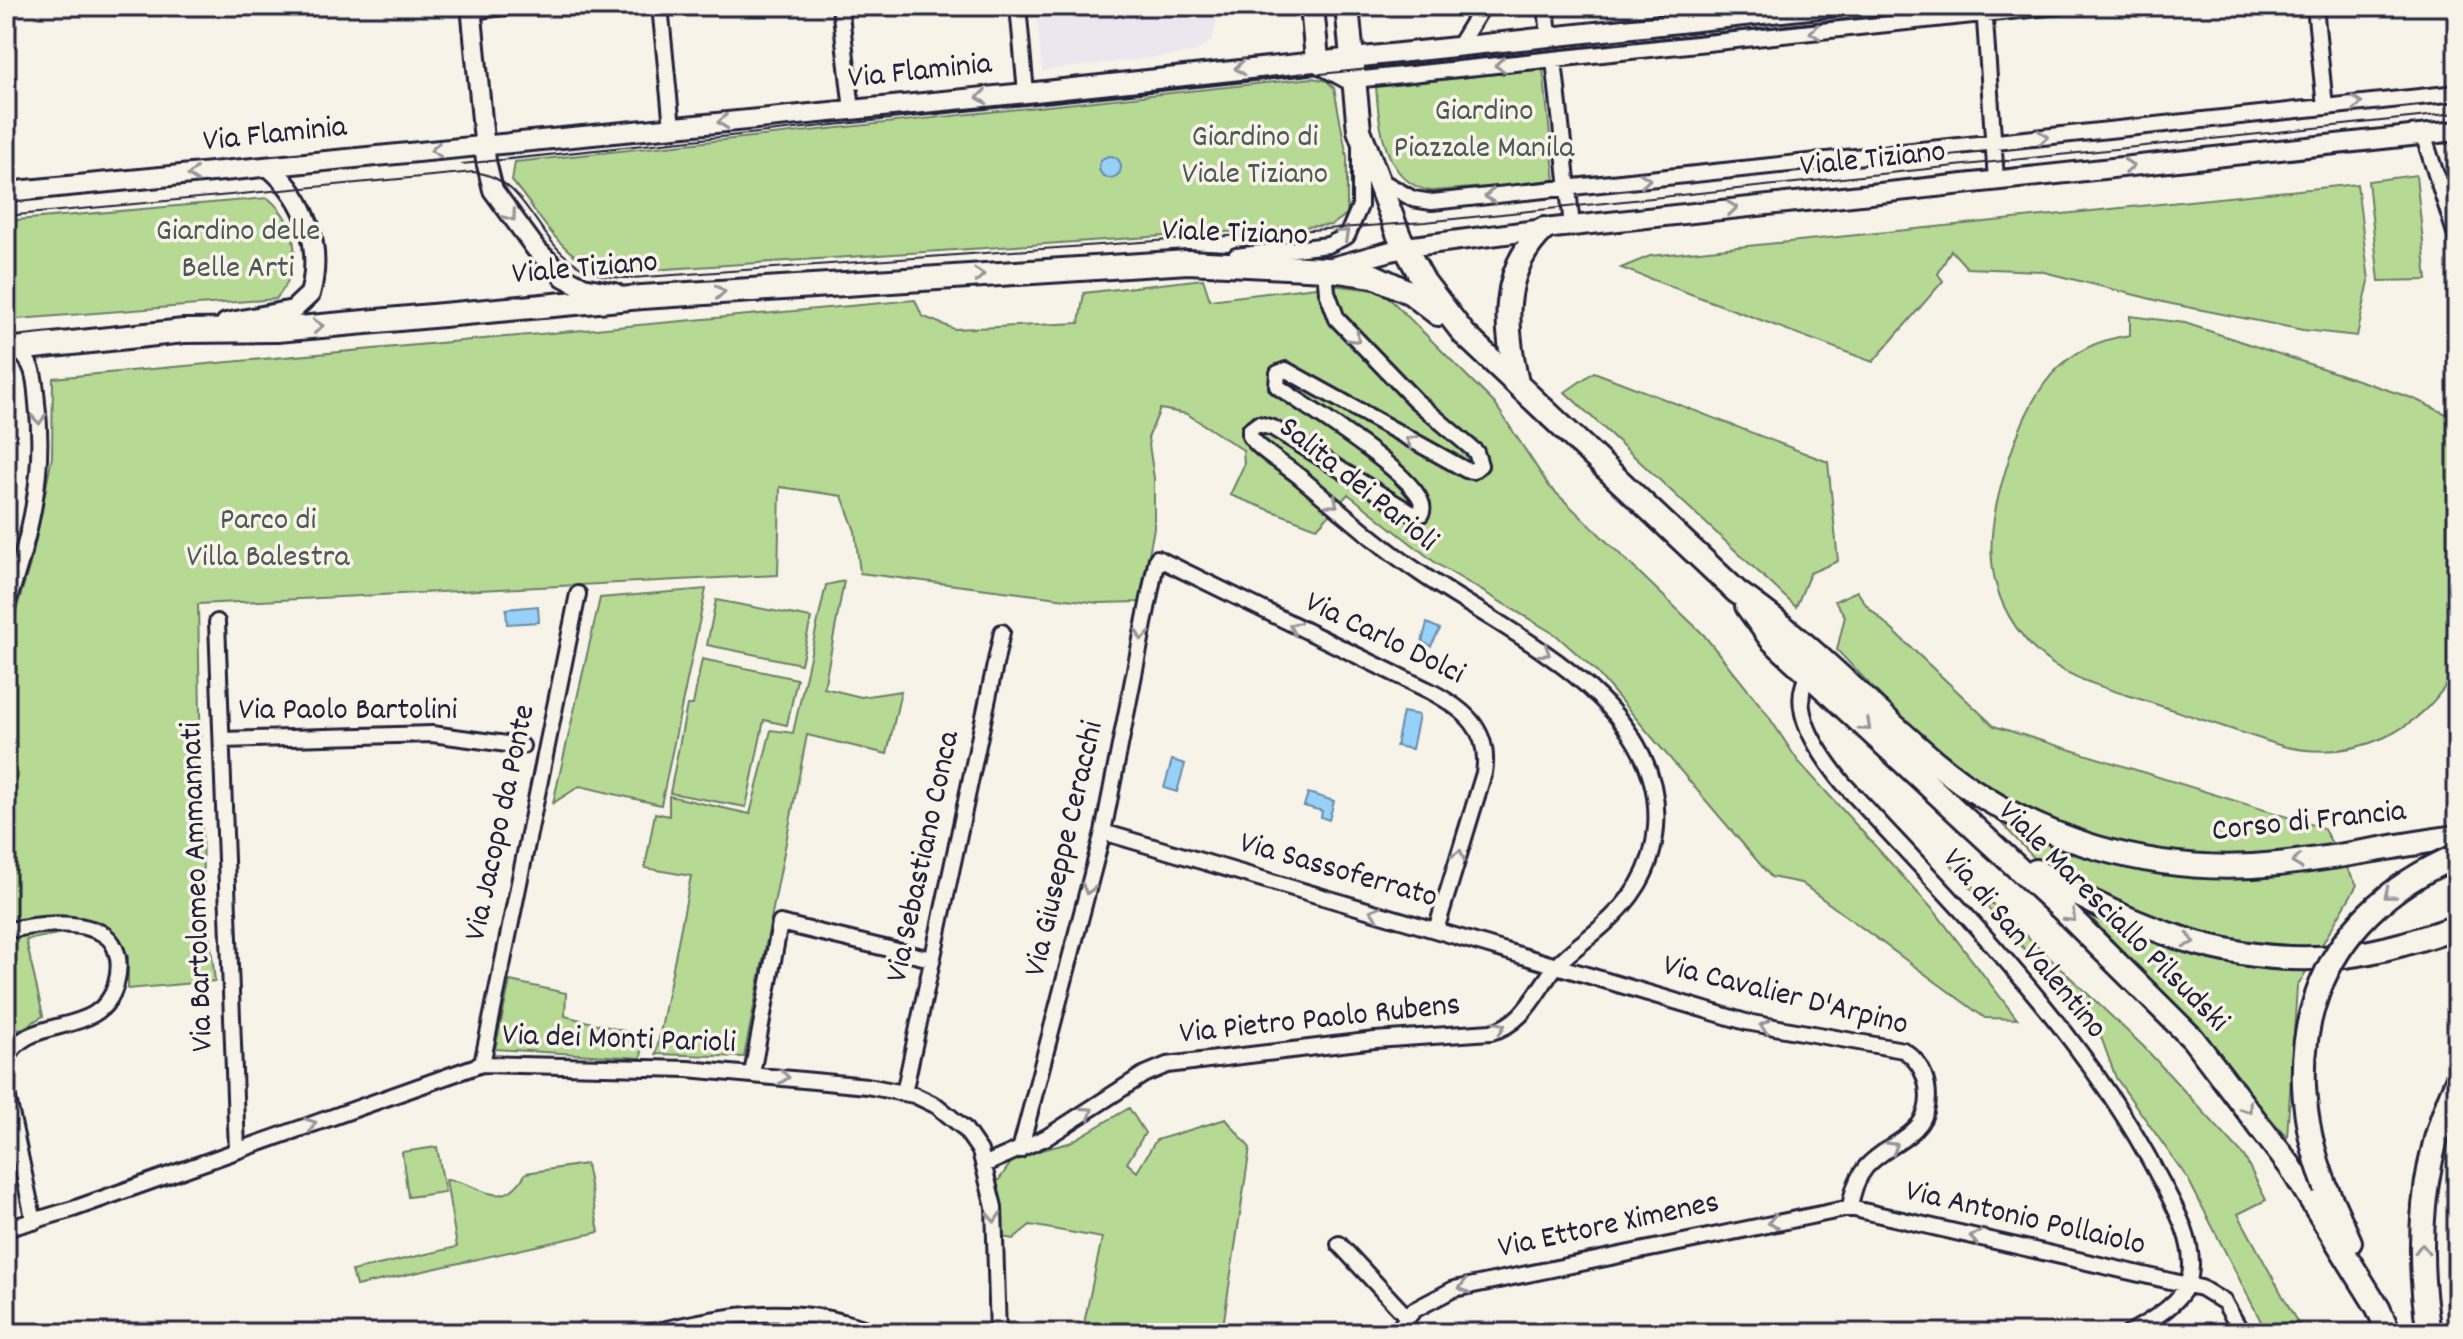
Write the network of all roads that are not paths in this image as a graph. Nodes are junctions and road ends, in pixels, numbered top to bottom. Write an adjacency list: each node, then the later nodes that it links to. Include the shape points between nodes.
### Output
1 (512, 6): 12 (street)
2 (660, 6): 24 (street)
3 (840, 6): 23 (street)
4 (1018, 6): 20 (street)
5 (1312, 6): 17 (main road)
6 (1347, 6): 16 (main road)
7 (1483, 6): 15 (street)
8 (1546, 6): 14 (street)
9 (1838, 6): 14 (street, Via Flaminia)
10 (2059, 6): 13 (street)
11 (2315, 6): 22 (street)
12 (471, 8): 29 (street)
13 (1984, 10): 18 (street, one-way to 18); 28 (street)
14 (1549, 36): 15 (street, Via Flaminia)
15 (1459, 45): 16 (street, Via Flaminia)
16 (1352, 56): 17 (street, Via Flaminia); 19 (main road)
17 (1317, 60): 19 (main road); 20 (street, Via Flaminia, one-way to 20)
18 (1554, 60): 19 (street, one-way to 19); 33 (street)
19 (1354, 80): 25 (main road)
20 (1026, 93): 23 (street, Via Flaminia, one-way to 23)
21 (2457, 93): 22 (street, Viale Tiziano, one-way to 21)
22 (2325, 107): 28 (street, Viale Tiziano, one-way to 22)
23 (852, 110): 24 (street, Via Flaminia, one-way to 24)
24 (672, 127): 29 (street, Via Flaminia)
25 (1359, 130): 31 (main road); 39 (street, one-way to 25, via 1343,240 1359,213)
26 (2423, 134): 27 (street, Viale Tiziano); 32 (street, Viale Tiziano, one-way to 26); 37 (street)
27 (2456, 135)
28 (1994, 142): 32 (street); 33 (street, Viale Tiziano, one-way to 28)
29 (485, 145): 30 (street, Via Flaminia, one-way to 30); 41 (street, one-way to 41, via 493,190 545,260 583,287)
30 (270, 168): 34 (street, Via Flaminia, one-way to 34); 42 (street, via 304,207 314,265 310,294 301,306 286,312)
31 (1378, 179): 33 (street, Viale Tiziano, one-way to 31, via 1432,202 1405,196); 38 (main road)
32 (1996, 180): 35 (street, Viale Tiziano, one-way to 32)
33 (1568, 188): 35 (street)
34 (6, 192)
35 (1572, 226): 36 (street, Viale Tiziano)
36 (1544, 229): 38 (street, Viale Tiziano); 45 (main road, via 1522,256 1508,300 1508,344)
37 (2457, 239)
38 (1406, 247): 40 (street, Viale Tiziano); 43 (main road, via 1424,282)
39 (1188, 262): 40 (main road, Viale Tiziano); 41 (main road, Viale Tiziano, one-way to 39)
40 (1325, 269): 43 (main road, via 1392,282); 63 (street, Salita dei Parioli, one-way to 63, via 1337,319 1415,400 1476,452 1480,465 1466,470 1286,370 1278,373 1277,386 1379,458 1423,501 1421,514 1411,513 1273,428 1258,424 1250,436 1418,572 1567,669 1623,727 1650,777 1656,832 1641,882 1616,914)
41 (642, 297): 42 (main road, Viale Tiziano, one-way to 41, via 277,330)
42 (184, 331): 44 (main road, Viale Tiziano)
43 (1464, 334): 45 (main road, Viale Maresciallo Pilsudski)
44 (11, 349): 48 (street, one-way to 48, via 33,366 41,462 31,526)
45 (1517, 383): 51 (main road, Viale Maresciallo Pilsudski, via 1737,592 1771,639)
46 (1157, 558): 56 (street, Via Giuseppe Ceracchi, one-way to 56); 60 (street, Via Carlo Dolci, one-way to 46, via 1484,773 1485,748 1476,725 1430,691)
47 (578, 594): 65 (street, Via Jacopo da Ponte)
48 (6, 608)
49 (217, 622): 52 (street, Via Bartolomeo Ammannati)
50 (1002, 632): 62 (street, Via Sebastiano Conca)
51 (1816, 666): 54 (main road, Viale Maresciallo Pilsudski); 55 (main road, Viale Maresciallo Pilsudski, one-way to 55); 77 (street, Via di San Valentino, via 1803,695 1805,718 1829,764 2031,987 2137,1137 2184,1232 2190,1254)
52 (222, 740): 53 (street, Via Paolo Bartolini, via 432,734); 70 (street, Via Bartolomeo Ammannati)
53 (522, 746)
54 (1989, 800): 57 (main road, Corso di Francia, one-way to 54, via 2334,857 2185,867 2114,853 2054,832)
55 (1974, 825): 59 (main road, one-way to 59, via 2076,894 2202,945 2276,957 2327,958 2372,952); 78 (main road, Viale Maresciallo Pilsudski, one-way to 78, via 2147,990 2202,1050 2290,1166)
56 (1103, 832): 60 (street, Via Sassoferrato, one-way to 56); 71 (street, Via Giuseppe Ceracchi, one-way to 71)
57 (2457, 837)
58 (2457, 856): 78 (main road, Corso di Francia, one-way to 78, bridge, via 2415,876 2373,907 2340,947 2307,1026 2302,1078 2309,1134 2326,1188)
59 (2457, 927)
60 (1436, 930): 63 (street, Via Sassoferrato)
61 (6, 931): 64 (street, via 58,924 97,930 114,945 119,970 114,991 99,1012 78,1024 26,1036)
62 (931, 959): 66 (street, via 780,923); 69 (street, Via Sebastiano Conca)
63 (1558, 964): 71 (street, Via Pietro Paolo Rubens, one-way to 63, via 1167,1065 1497,1031 1522,1015); 73 (street, Via Cavalier D'Arpino, one-way to 63, via 1863,1171 1904,1141 1924,1115 1926,1084 1909,1054 1891,1046 1746,1022)
64 (6, 1061)
65 (482, 1064): 66 (street, Via dei Monti Parioli); 70 (street, Via dei Monti Parioli, one-way to 65)
66 (752, 1074): 69 (street, Via dei Monti Parioli, one-way to 69)
67 (2457, 1080): 80 (main road, one-way to 67, via 2422,1255 2425,1191 2435,1139)
68 (6, 1089): 74 (street)
69 (904, 1093): 72 (street, Via dei Monti Parioli, via 930,1102 954,1119)
70 (237, 1150): 74 (street, Via dei Monti Parioli)
71 (1020, 1150): 72 (street, Via Pietro Paolo Rubens)
72 (986, 1164): 83 (street, Via dei Monti Parioli, one-way to 83, via 994,1207)
73 (1850, 1208): 77 (street, Via Antonio Pollaiolo, one-way to 73); 79 (street, Via Ettore Ximenes, one-way to 79, via 1476,1284 1440,1294)
74 (34, 1222): 75 (street)
75 (6, 1229)
76 (1339, 1244): 79 (street)
77 (2187, 1285): 85 (street); 86 (street, Via Antonio Pollaiolo, via 2216,1295)
78 (2378, 1308): 87 (main road, Viale Maresciallo Pilsudski)
79 (1406, 1316): 84 (street, Via Ettore Ximenes)
80 (2428, 1330)
81 (650, 1333): 82 (street, via 784,1311 842,1319)
82 (877, 1333)
83 (998, 1333)
84 (1395, 1333)
85 (2129, 1333)
86 (2242, 1333)
87 (2389, 1333)

